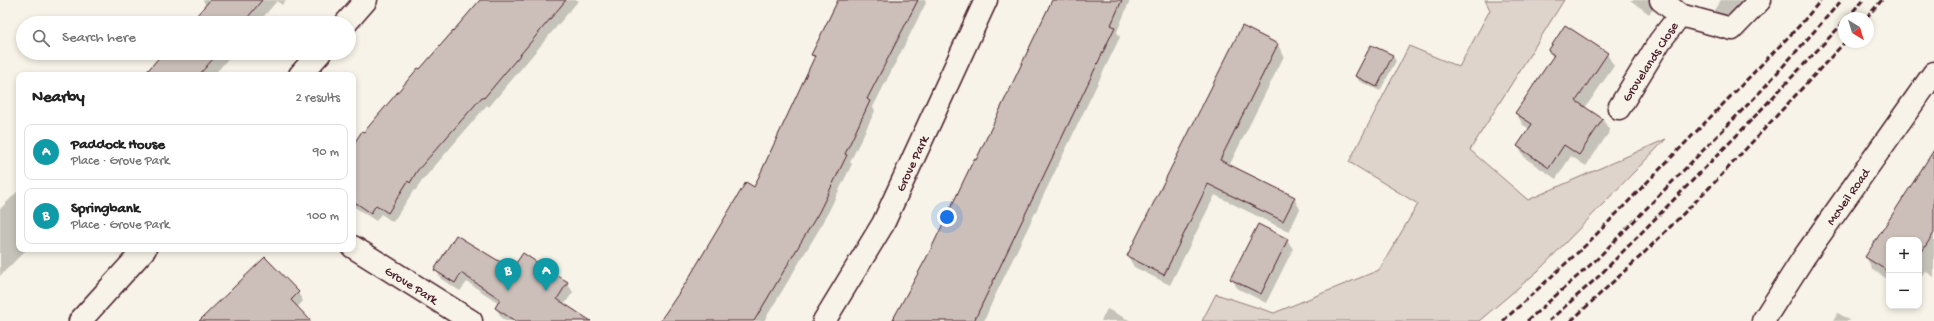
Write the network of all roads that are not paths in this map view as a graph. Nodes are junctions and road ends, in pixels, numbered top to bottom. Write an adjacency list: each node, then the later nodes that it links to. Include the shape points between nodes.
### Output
1 (366, 0): 6 (street)
2 (986, 0): 15 (street, Grove Park, via 883,224)
3 (1660, 0): 5 (street, Grovelands Close)
4 (1760, 0): 5 (street, Grovelands Close, via 1732,29)
5 (1680, 15): 10 (street, Grovelands Close, via 1660,41)
6 (352, 16)
7 (314, 60): 8 (street)
8 (303, 72)
9 (1934, 73): 16 (street, McNeil Road, via 1804,257)
10 (1619, 108)
11 (356, 249): 14 (street, Grove Park)
12 (142, 252): 13 (street)
13 (80, 321)
14 (471, 321)
15 (824, 321)
16 (1763, 321)

